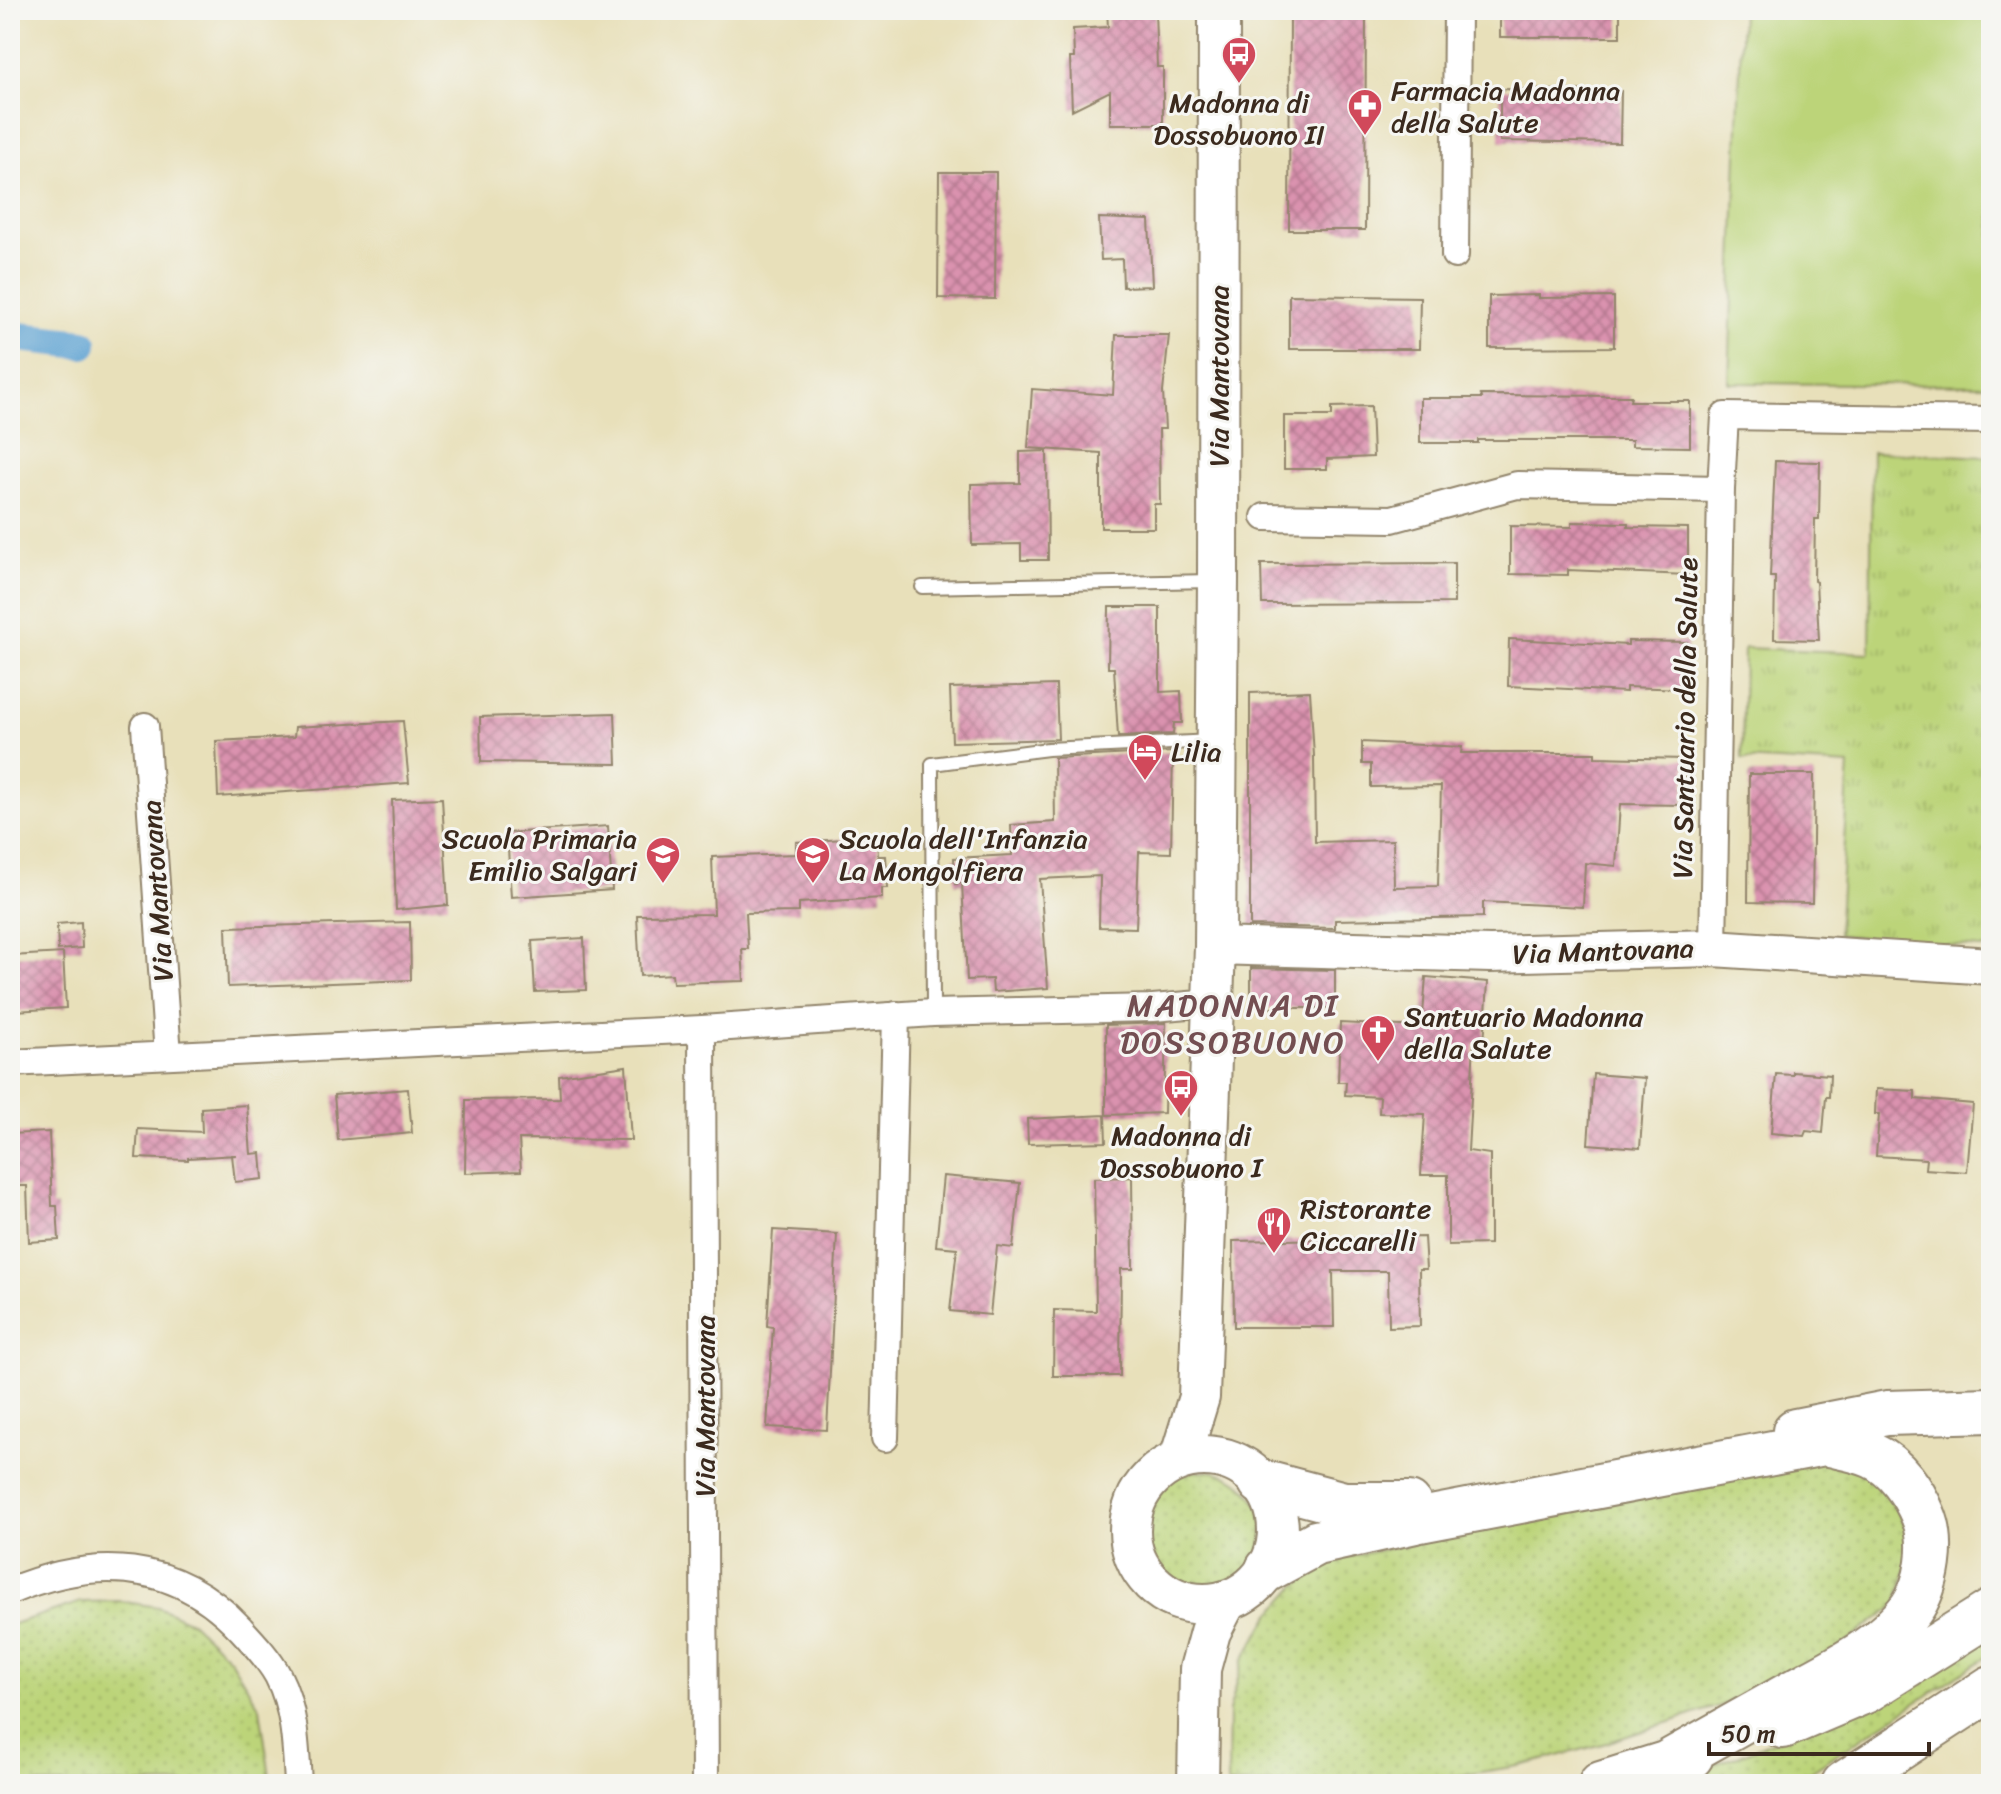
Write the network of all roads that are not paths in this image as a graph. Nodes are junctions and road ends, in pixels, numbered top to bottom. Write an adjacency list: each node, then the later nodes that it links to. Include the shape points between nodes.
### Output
1 (1219, 10): 7 (main road, Via Mantovana)
2 (1457, 10): 3 (street)
3 (1455, 255)
4 (1991, 420): 5 (street, Via Santuario della Salute, via 1725,416)
5 (1721, 489): 6 (street, via 1517,485 1392,519); 12 (street, Via Santuario della Salute)
6 (1265, 517)
7 (1218, 580): 8 (lane); 10 (main road, Via Mantovana)
8 (922, 587)
9 (145, 726): 18 (street, Via Mantovana)
10 (1215, 741): 11 (main road, Via Mantovana); 15 (lane, via 1048,749 932,764)
11 (1215, 946): 12 (street, Via Mantovana, via 1490,954); 14 (main road, Via Mantovana)
12 (1713, 948): 13 (street, Via Mantovana)
13 (1991, 966)
14 (1212, 1003): 15 (street); 22 (main road, Via Mantovana)
15 (933, 1013): 16 (street)
16 (896, 1015): 17 (street); 21 (street)
17 (702, 1029): 18 (street); 34 (street, Via Mantovana)
18 (168, 1055): 19 (street)
19 (10, 1063)
20 (1991, 1410): 23 (highway, via 1887,1413 1409,1504 1344,1504)
21 (885, 1438)
22 (1197, 1458): 23 (main road, via 1233,1461); 26 (main road, via 1164,1467 1150,1479 1139,1493 1129,1527 1130,1545 1146,1577)
23 (1261, 1482): 24 (main road, via 1274,1506 1279,1533)
24 (1268, 1569): 27 (main road, via 1250,1588); 31 (highway, via 1316,1543 1825,1443 1875,1456 1905,1482 1926,1522 1925,1575 1913,1606 1858,1656)
25 (10, 1591): 33 (street, via 77,1570 114,1568 190,1587 223,1610 278,1676 294,1729)
26 (1174, 1598): 27 (main road, via 1200,1604); 29 (main road)
27 (1226, 1601): 29 (main road)
28 (1991, 1612): 31 (highway, via 1865,1691 1786,1725)
29 (1200, 1669): 32 (main road)
30 (1991, 1688): 36 (highway)
31 (1664, 1765): 35 (highway)
32 (1198, 1769)
33 (298, 1784)
34 (705, 1784)
35 (1601, 1784)
36 (1844, 1784)

